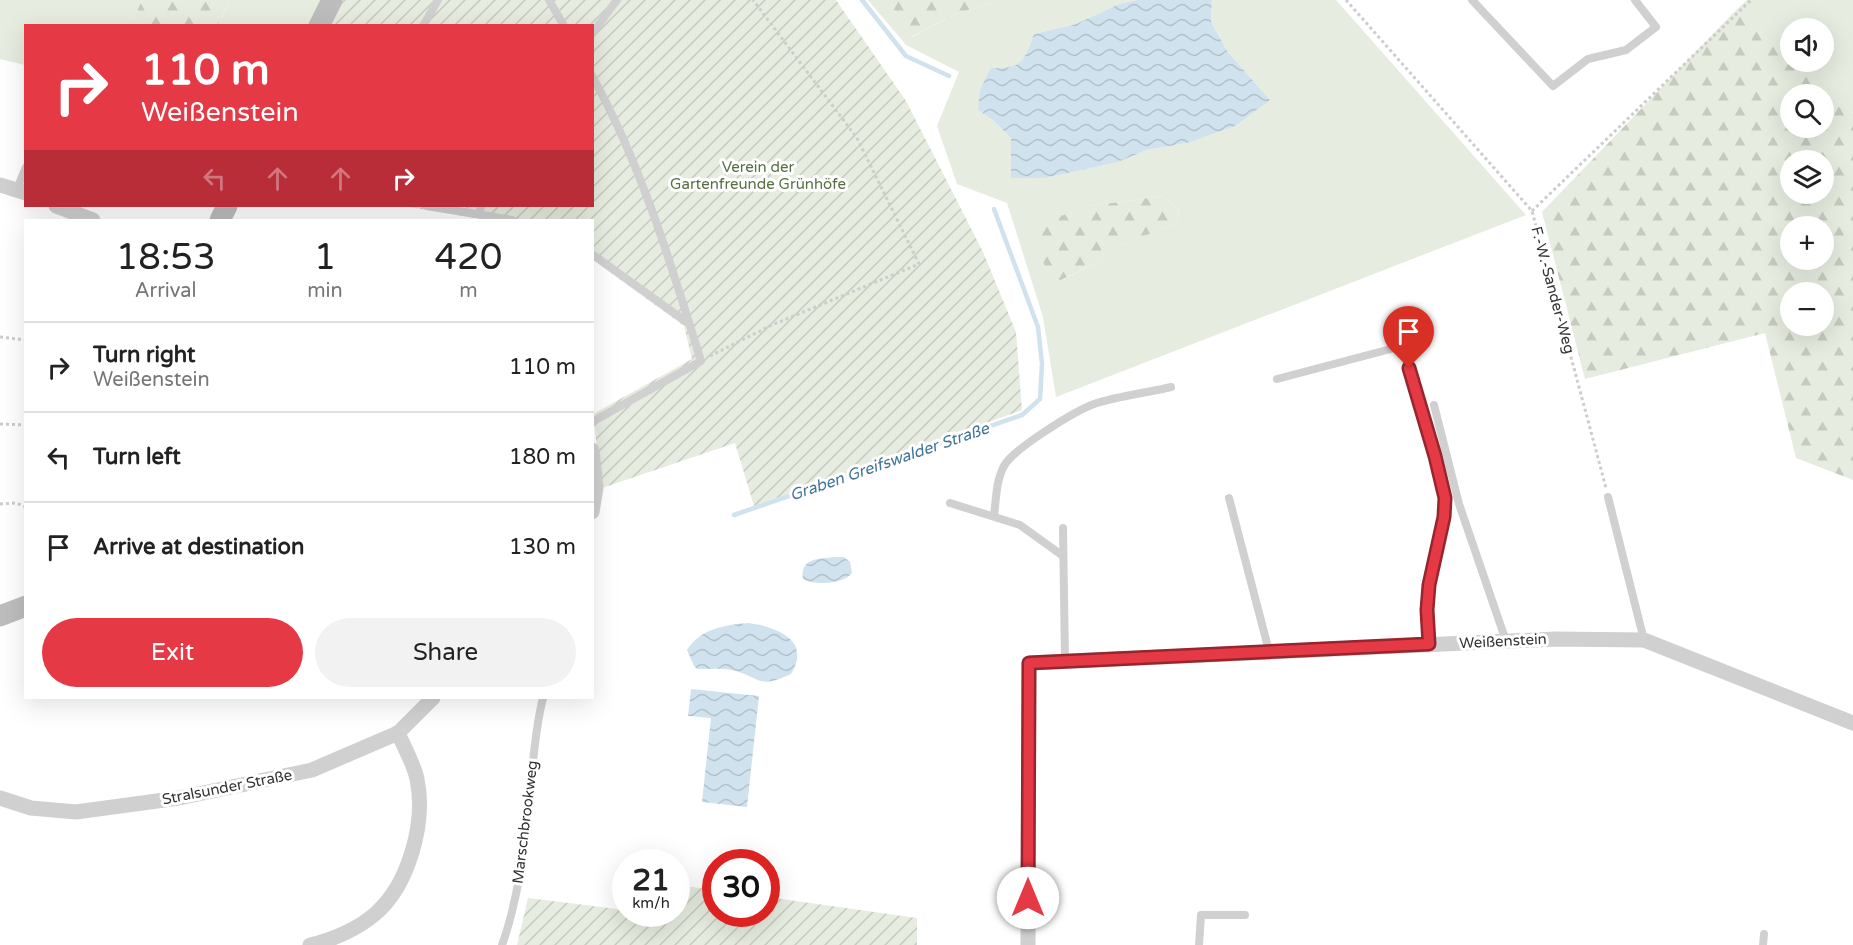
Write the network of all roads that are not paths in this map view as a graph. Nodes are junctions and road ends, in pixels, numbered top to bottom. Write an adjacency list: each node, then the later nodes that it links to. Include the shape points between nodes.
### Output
1 (332, 0): 7 (street)
2 (438, 0): 8 (lane)
3 (549, 0): 9 (lane)
4 (616, 0): 10 (lane)
5 (1472, 0): 6 (lane, via 1553,86 1588,59 1626,50 1656,27)
6 (1635, 0)
7 (320, 24)
8 (424, 24)
9 (563, 24)
10 (594, 31)
11 (594, 79): 21 (lane, via 611,109 647,199)
12 (0, 184): 13 (street)
13 (21, 191)
14 (59, 207): 18 (street)
15 (434, 207): 17 (lane)
16 (481, 207): 17 (lane)
17 (479, 214): 19 (lane)
18 (90, 219)
19 (506, 219)
20 (594, 255): 21 (lane)
21 (689, 324): 25 (lane, via 700,361)
22 (1277, 379): 38 (lane, via 1402,346 1445,498 1429,585)
23 (1171, 387): 31 (lane, via 1094,404 1016,452 1004,467)
24 (1434, 405): 37 (lane, via 1459,504)
25 (594, 421)
26 (594, 469): 29 (street)
27 (1608, 497): 36 (lane)
28 (1229, 498): 39 (lane)
29 (594, 500)
30 (950, 503): 31 (lane)
31 (994, 516): 33 (lane, via 1020,525)
32 (1063, 528): 33 (lane)
33 (1063, 556): 40 (lane)
34 (24, 607): 35 (street)
35 (0, 616)
36 (1644, 640): 37 (street, Weißenstein); 43 (street, Weißenstein)
37 (1506, 641): 38 (street, Weißenstein)
38 (1429, 644): 39 (street, Weißenstein)
39 (1269, 651): 40 (street, Weißenstein)
40 (1065, 661): 50 (street, Weißenstein, via 1029,663)
41 (432, 699): 44 (street, Stralsunder Straße)
42 (543, 699): 49 (lane, Marschbrookweg, via 535,737 523,859)
43 (1853, 723)
44 (398, 733): 45 (street, Stralsunder Straße, via 312,770 178,798 76,812 31,808); 48 (street, via 417,778 420,814 415,846 399,884 376,913 358,926)
45 (0, 798)
46 (1245, 915): 51 (lane, via 1201,915)
47 (1764, 934): 52 (lane)
48 (310, 945)
49 (502, 945)
50 (1028, 945)
51 (1199, 945)
52 (1763, 945)

